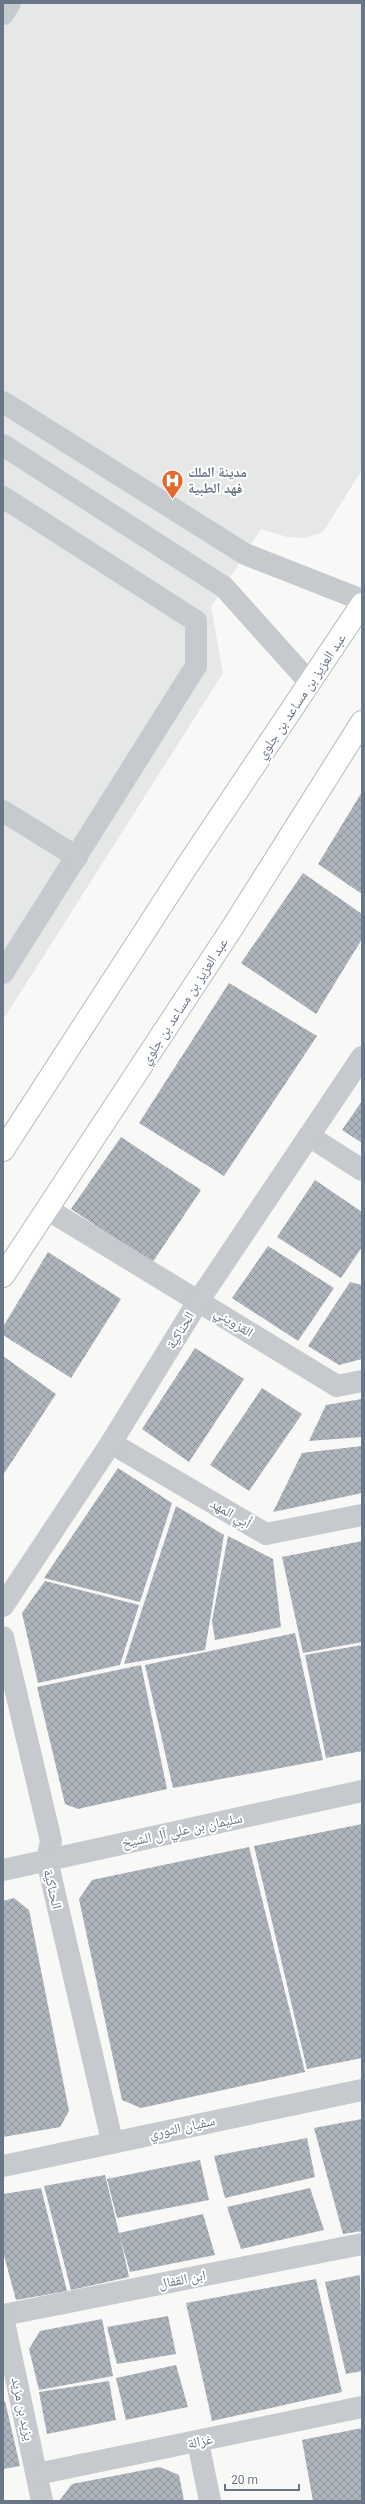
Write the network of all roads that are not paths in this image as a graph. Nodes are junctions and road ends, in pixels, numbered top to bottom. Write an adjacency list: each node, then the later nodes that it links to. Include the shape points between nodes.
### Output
1 (10, 3): 2 (street)
2 (3, 14)
3 (3, 402): 6 (street, via 245,554)
4 (3, 445): 8 (street, via 224,586)
5 (3, 497): 11 (street, via 196,620 196,666)
6 (362, 600)
7 (362, 604): 8 (main road, عبد العزيز بن مساعد بن جلوي)
8 (310, 683): 15 (main road, عبد العزيز بن مساعد بن جلوي, via 183,872)
9 (362, 722): 17 (main road, عبد العزيز بن مساعد بن جلوي, via 234,925)
10 (3, 811): 11 (street)
11 (77, 857): 12 (street)
12 (3, 973)
13 (362, 1057): 14 (street, الحناكية)
14 (309, 1136): 16 (street); 19 (street, الحناكية)
15 (3, 1150)
16 (362, 1170)
17 (47, 1209): 18 (main road, عبد العزيز بن مساعد بن جلوي); 19 (street, القزويني)
18 (3, 1276)
19 (199, 1300): 20 (street, القزويني, via 337,1386); 21 (street, الحناكية)
20 (362, 1381)
21 (111, 1443): 22 (street, أبي المهد, via 266,1534); 23 (street, الحناكية)
22 (362, 1515)
23 (3, 1606)
24 (3, 1637): 26 (street, الحناكية, via 51,1841)
25 (362, 1791): 26 (street, سليمان بن علي آل الشيخ)
26 (47, 1860): 27 (street, سليمان بن علي آل الشيخ); 29 (street, الحناكية)
27 (3, 1870)
28 (362, 2090): 29 (street, سفيان الثوري)
29 (112, 2142): 30 (street, سفيان الثوري)
30 (3, 2166)
31 (362, 2244): 32 (street, ابن القفال)
32 (3, 2316): 35 (street, يزيد بن مزيد)
33 (362, 2407): 34 (street, غزالة)
34 (198, 2442): 35 (street, غزالة); 37 (street)
35 (37, 2474): 36 (street, يزيد بن مزيد)
36 (42, 2501)
37 (210, 2501)

